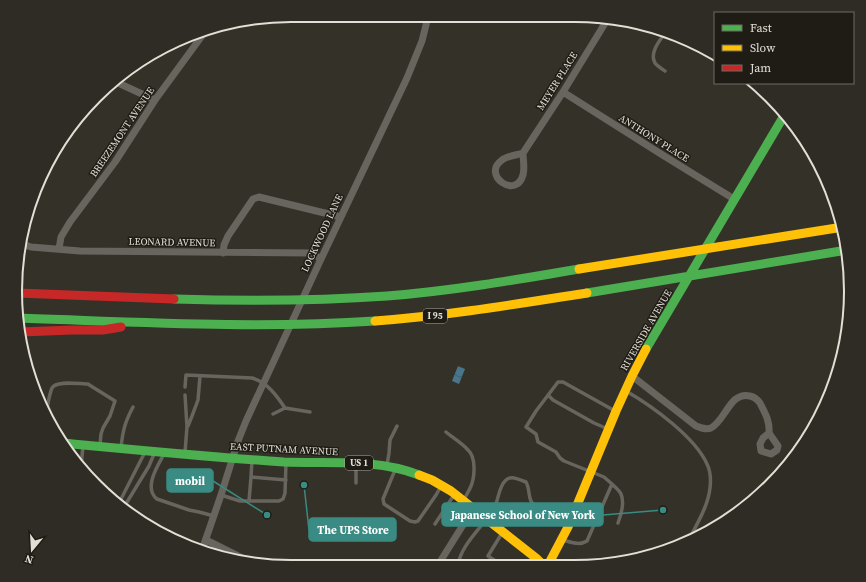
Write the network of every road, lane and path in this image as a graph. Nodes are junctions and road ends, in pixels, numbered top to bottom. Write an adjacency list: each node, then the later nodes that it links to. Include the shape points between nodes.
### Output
1 (427, 22): 12 (street, LOCKWOOD LANE, via 413,64)
2 (605, 24): 7 (street, MEYER PLACE)
3 (201, 37): 8 (street, BREEZEMONT AVENUE)
4 (663, 37): 5 (lane, via 654,51 653,58 655,64)
5 (665, 71)
6 (120, 84): 8 (street)
7 (563, 92): 10 (street, MEYER PLACE); 11 (street, ANTHONY PLACE)
8 (155, 100): 15 (street, BREEZEMONT AVENUE, via 115,162 70,222)
9 (782, 120): 11 (main road, RIVERSIDE AVENUE)
10 (523, 153): 10 (street, via 505,158 498,164 497,177 503,184 512,185 523,177)
11 (734, 199): 24 (main road, RIVERSIDE AVENUE)
12 (341, 217): 17 (street, via 259,197 248,205 228,236); 18 (street, LOCKWOOD LANE)
13 (837, 228): 19 (main road, via 482,285 385,296 259,300)
14 (26, 245): 15 (street, LEONARD AVENUE)
15 (59, 249): 17 (street, LEONARD AVENUE)
16 (841, 251): 21 (main road, I 95, via 452,314 301,325)
17 (223, 253): 18 (street, LEONARD AVENUE, via 311,253)
18 (321, 259): 25 (street, LOCKWOOD LANE)
19 (22, 293)
20 (24, 318): 21 (main road, I 95)
21 (144, 322): 22 (main road, via 103,330)
22 (25, 332)
23 (200, 376): 25 (lane, via 252,378); 26 (lane, via 186,375); 37 (lane, via 198,400)
24 (632, 376): 27 (main road, RIVERSIDE AVENUE); 40 (street, via 696,426 706,429 712,428 734,400 746,395 754,397 770,424)
25 (263, 384): 32 (lane, via 276,395); 48 (street, LOCKWOOD LANE)
26 (185, 387)
27 (625, 390): 33 (main road, RIVERSIDE AVENUE); 73 (lane, via 685,435 707,464 710,473 708,501)
28 (185, 395): 37 (lane)
29 (548, 395): 33 (lane, via 558,382 563,382); 38 (lane); 54 (lane, via 526,427 536,434 538,442 556,452 560,458)
30 (48, 405): 43 (lane, via 53,386 61,383 88,384 115,401 103,428)
31 (133, 406): 44 (lane, via 124,427)
32 (285, 408): 34 (lane); 35 (lane)
33 (616, 411): 38 (main road, RIVERSIDE AVENUE)
34 (310, 412)
35 (273, 414)
36 (397, 426): 53 (lane, via 390,440)
37 (187, 427): 47 (lane)
38 (608, 429): 54 (main road, RIVERSIDE AVENUE)
39 (446, 432): 63 (lane, via 470,451 472,457 472,486)
40 (770, 432)
41 (70, 444): 42 (main road, EAST PUTNAM AVENUE / US 1)
42 (83, 445): 43 (main road, EAST PUTNAM AVENUE / US 1); 49 (lane)
43 (100, 446): 44 (main road, EAST PUTNAM AVENUE / US 1)
44 (121, 448): 45 (main road, EAST PUTNAM AVENUE / US 1)
45 (151, 451): 46 (main road, EAST PUTNAM AVENUE / US 1); 62 (lane); 65 (lane, via 149,466)
46 (165, 452): 47 (main road, EAST PUTNAM AVENUE / US 1); 67 (lane, via 152,481 154,496 189,510)
47 (185, 454): 48 (main road, EAST PUTNAM AVENUE / US 1)
48 (233, 458): 50 (main road, EAST PUTNAM AVENUE / US 1); 61 (street, LOCKWOOD LANE)
49 (82, 459)
50 (252, 459): 51 (main road, EAST PUTNAM AVENUE / US 1); 55 (lane)
51 (286, 462): 52 (main road, EAST PUTNAM AVENUE / US 1); 56 (lane)
52 (356, 463): 53 (main road, EAST PUTNAM AVENUE / US 1); 57 (lane)
53 (391, 466): 59 (main road, EAST PUTNAM AVENUE / US 1); 59 (lane, via 384,504 410,521 418,521)
54 (591, 472): 58 (lane, via 604,477); 71 (main road, RIVERSIDE AVENUE)
55 (251, 477): 56 (lane); 64 (lane)
56 (286, 480): 64 (lane, via 283,499 273,502)
57 (356, 483)
58 (612, 484): 70 (lane, via 621,494); 74 (lane, via 587,541 579,544)
59 (441, 485): 60 (main road, EAST PUTNAM AVENUE / US 1)
60 (455, 494): 63 (main road, EAST PUTNAM AVENUE / US 1); 69 (lane)
61 (222, 495): 64 (lane); 67 (street, LOCKWOOD LANE)
62 (121, 499)
63 (463, 501): 66 (main road, EAST PUTNAM AVENUE / US 1)
64 (249, 502)
65 (126, 503)
66 (473, 509): 68 (main road, EAST PUTNAM AVENUE / US 1); 78 (street)
67 (214, 516): 75 (street, LOCKWOOD LANE)
68 (486, 519): 71 (lane, via 495,508 506,480 515,478 526,482 532,503); 72 (main road, EAST PUTNAM AVENUE / US 1); 79 (lane)
69 (435, 524)
70 (618, 524)
71 (568, 527): 74 (main road, RIVERSIDE AVENUE)
72 (503, 532): 80 (lane, via 488,556); 81 (main road, EAST PUTNAM AVENUE / US 1)
73 (693, 533)
74 (562, 539): 82 (main road, RIVERSIDE AVENUE)
75 (206, 540): 76 (street, LOCKWOOD LANE); 77 (street)
76 (204, 546)
77 (234, 554)
78 (441, 560)
79 (459, 560)
80 (494, 560)
81 (537, 560)
82 (550, 560)

